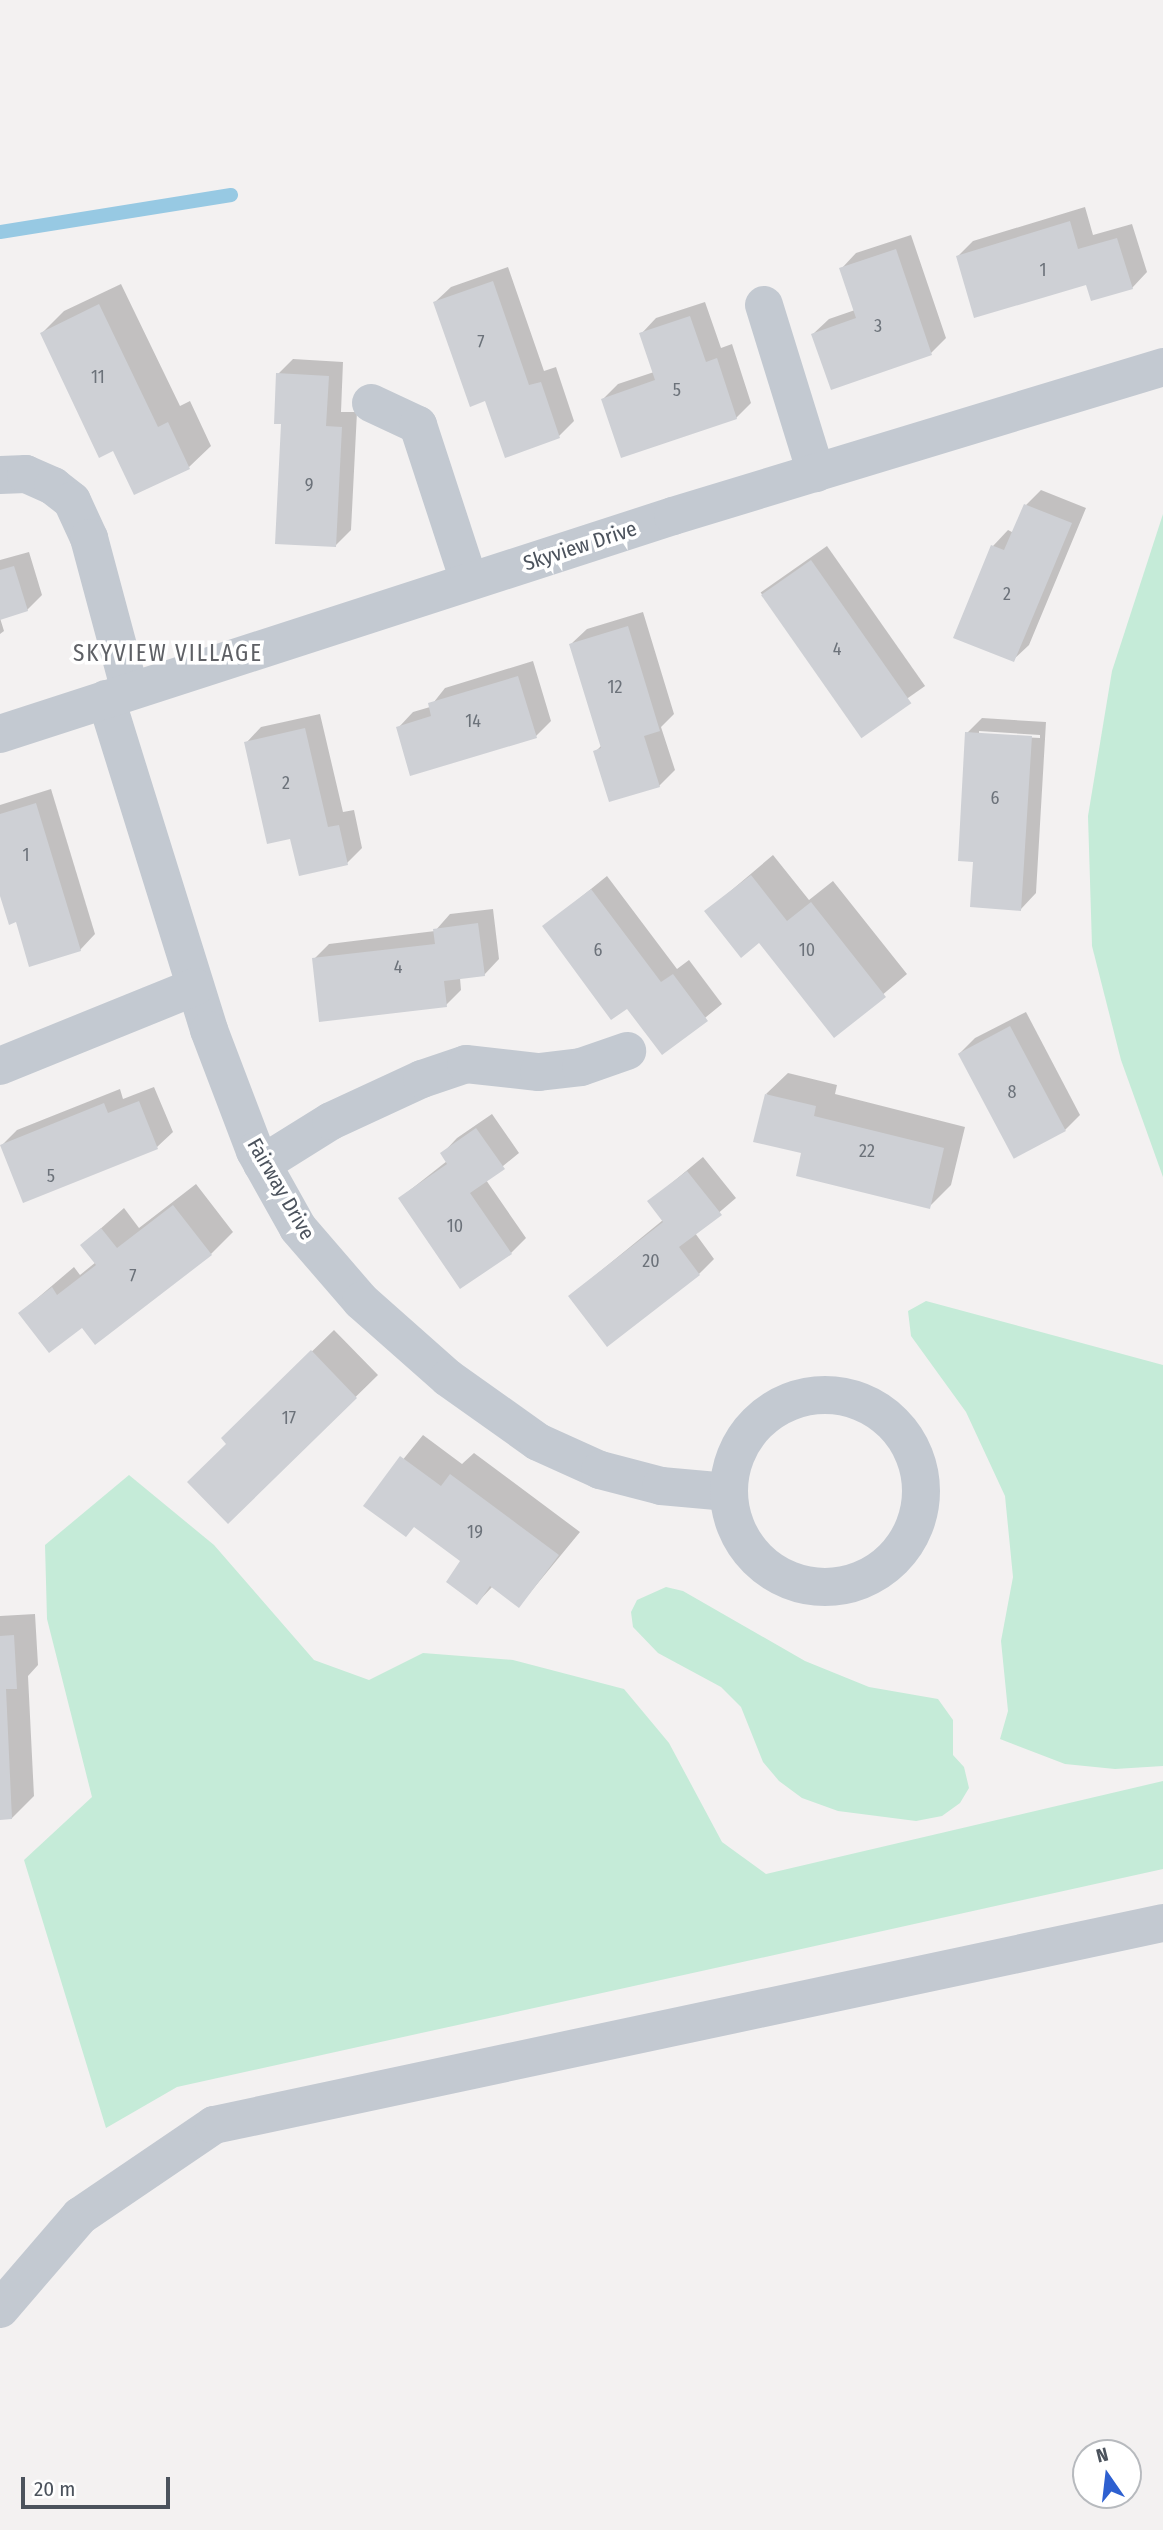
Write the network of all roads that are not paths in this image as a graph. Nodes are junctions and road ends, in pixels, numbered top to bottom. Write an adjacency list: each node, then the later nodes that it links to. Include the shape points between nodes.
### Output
1 (764, 305): 4 (street)
2 (1163, 367): 4 (street, Skyview Drive)
3 (371, 403): 6 (street, via 418,425)
4 (816, 473): 6 (street, Skyview Drive)
5 (0, 475): 7 (street, Fairway Drive, via 26,474 72,501 89,537)
6 (469, 581): 7 (street, Skyview Drive)
7 (118, 695): 8 (street, Skyview Drive); 9 (street, Fairway Drive)
8 (0, 734)
9 (195, 987): 11 (street); 12 (street, Fairway Drive)
10 (627, 1051): 12 (street, via 581,1067 539,1072 466,1064 331,1121)
11 (0, 1066)
12 (262, 1164): 13 (street, Fairway Drive, via 298,1228 361,1301 448,1378 526,1434 600,1470 661,1486)
13 (728, 1492): 13 (street, via 738,1533 765,1566 783,1578 825,1587 867,1577 900,1551 919,1513 922,1492 914,1452 890,1419 855,1399 825,1395 795,1399 760,1419 737,1452)
14 (1163, 1923): 15 (street, via 214,2125 80,2216)
15 (0, 2309)

